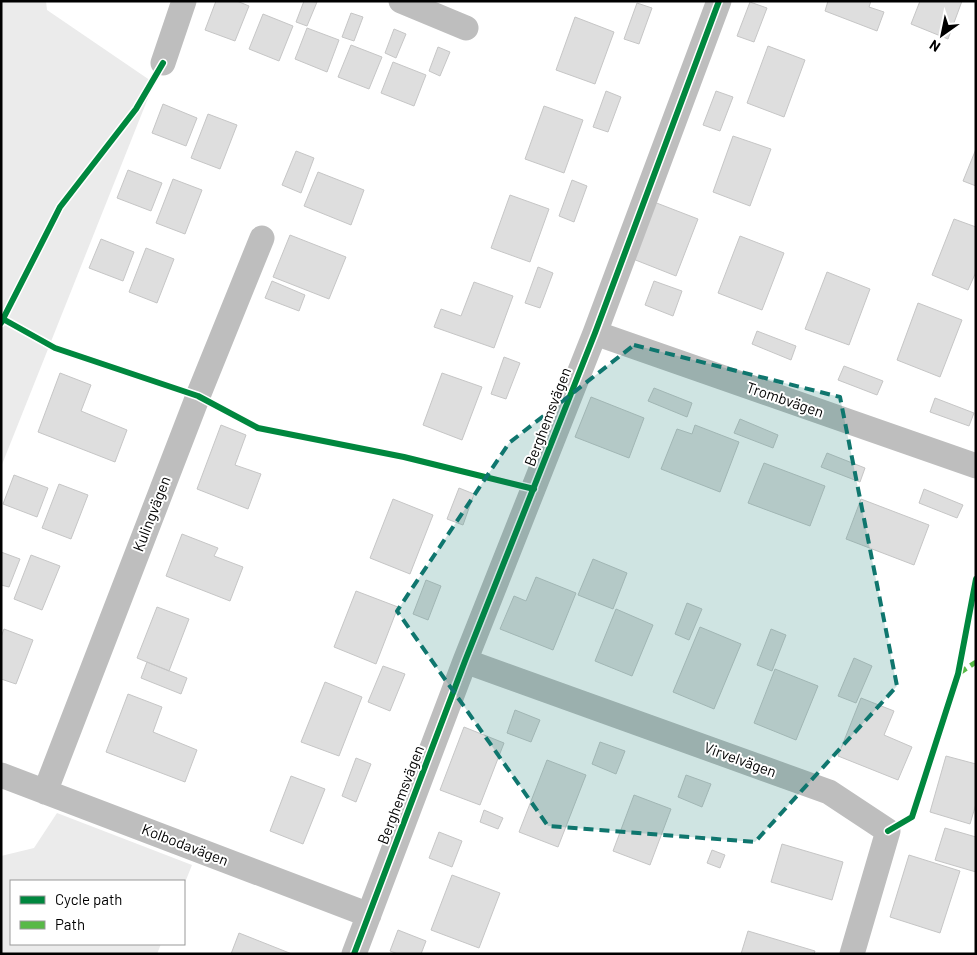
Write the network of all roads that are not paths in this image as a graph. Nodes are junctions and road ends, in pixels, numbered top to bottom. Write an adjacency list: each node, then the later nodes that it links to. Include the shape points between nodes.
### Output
1 (184, 1): 5 (street)
2 (401, 1): 4 (street)
3 (719, 1): 7 (street, Berghemsvägen)
4 (466, 28)
5 (163, 63)
6 (262, 238): 11 (street, Kulingvägen)
7 (594, 333): 8 (street, Trombvägen); 9 (street, Berghemsvägen)
8 (976, 466)
9 (465, 661): 12 (street, Berghemsvägen); 14 (street, Virvelvägen, via 828,792 888,831)
10 (1, 775): 11 (street, Kolbodavägen)
11 (45, 792): 12 (street, Kolbodavägen)
12 (369, 914): 13 (street, Berghemsvägen)
13 (354, 954)
14 (852, 954)

